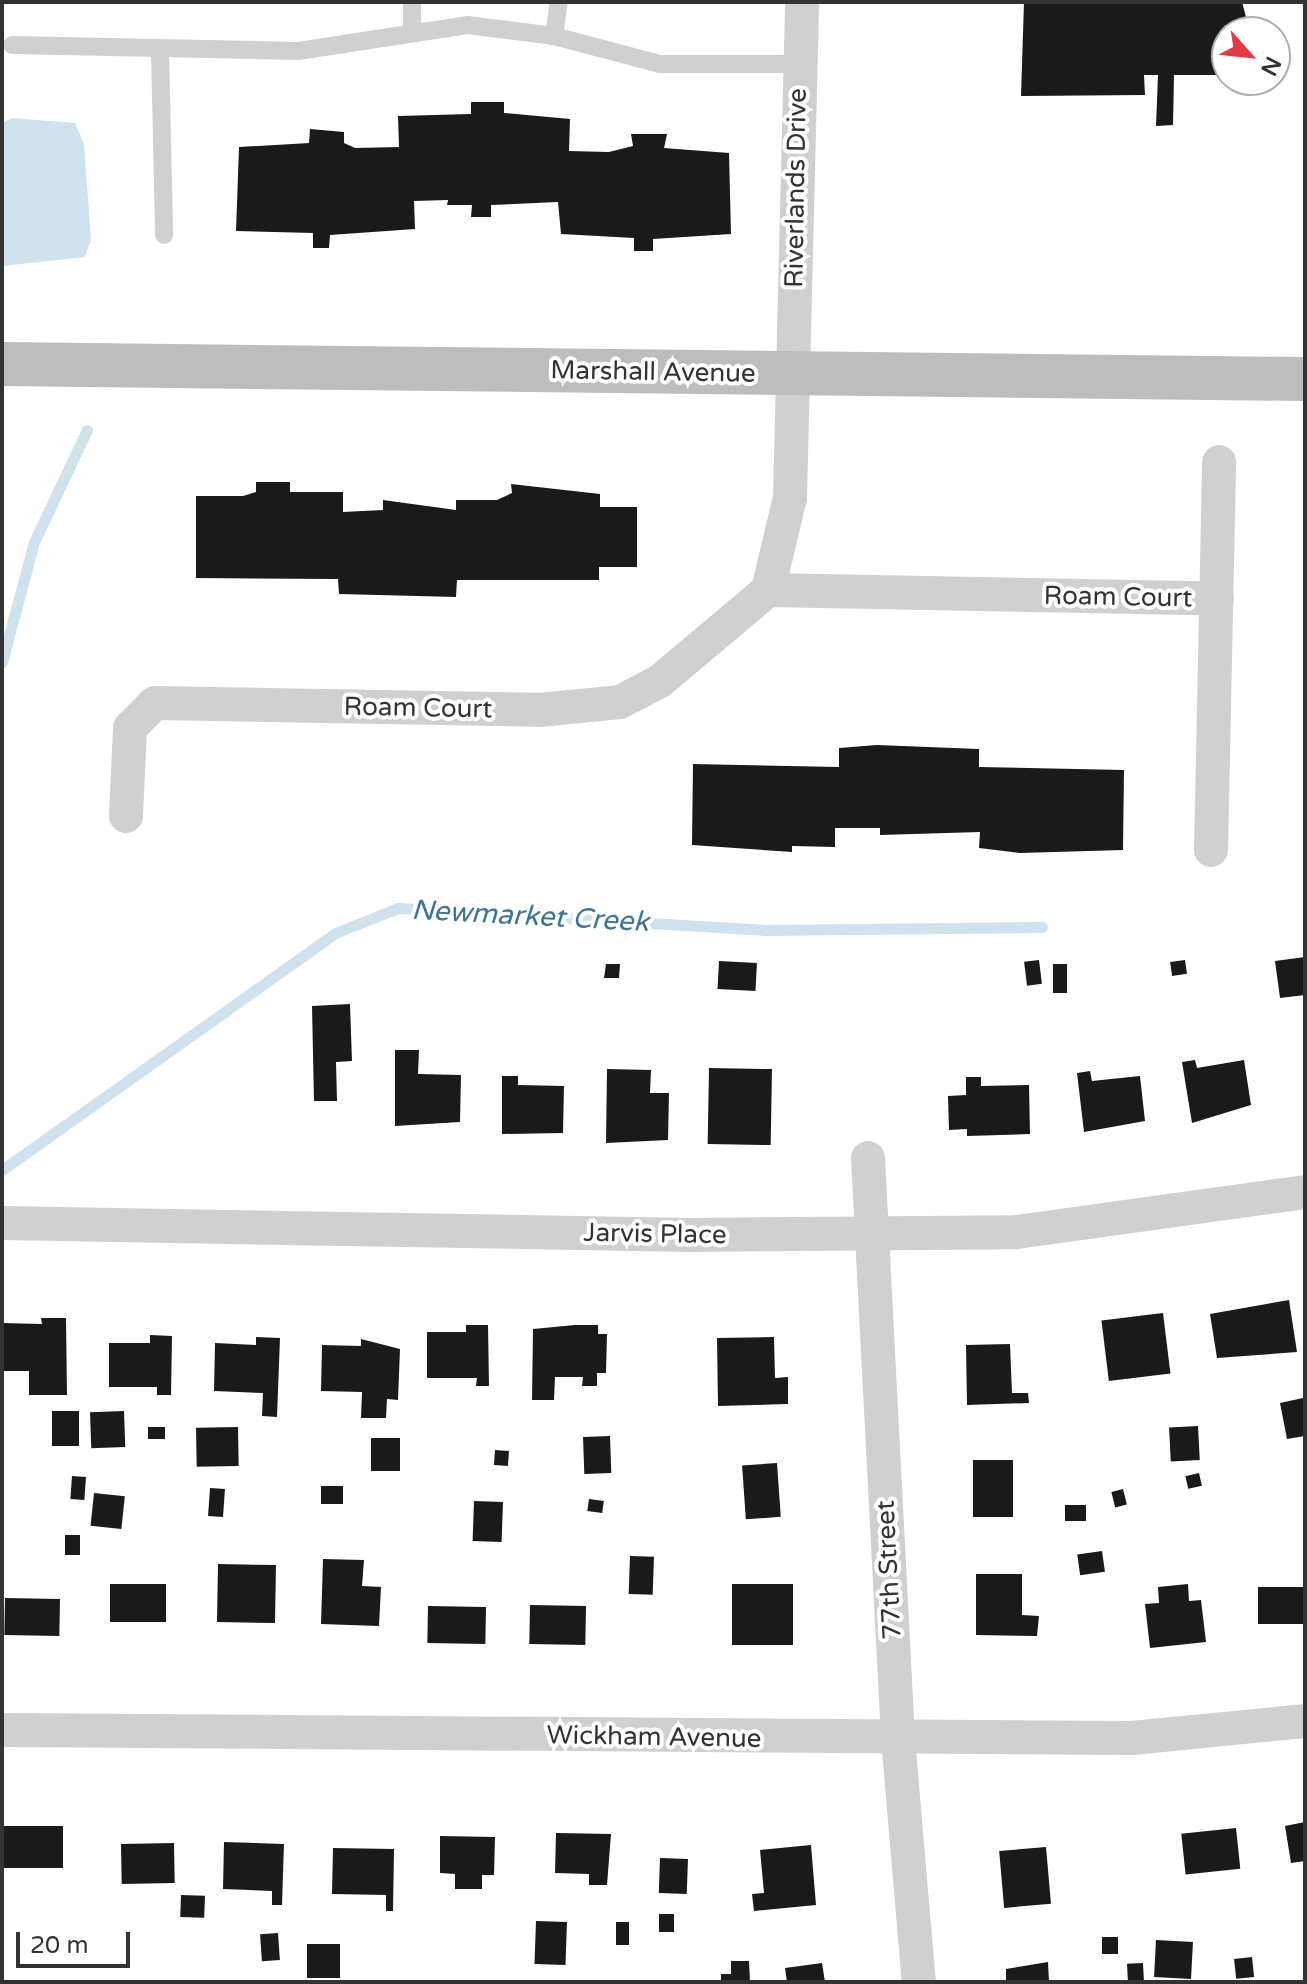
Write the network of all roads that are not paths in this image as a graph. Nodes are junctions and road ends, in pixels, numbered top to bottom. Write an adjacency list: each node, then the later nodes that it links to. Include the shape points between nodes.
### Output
1 (412, 2): 4 (lane)
2 (559, 2): 5 (lane)
3 (802, 2): 8 (street, Riverlands Drive)
4 (412, 30): 5 (lane, via 467,25); 7 (lane, via 310,50)
5 (554, 36): 8 (lane, via 660,64)
6 (12, 45): 7 (lane)
7 (160, 52): 9 (lane)
8 (797, 64): 11 (street, Riverlands Drive)
9 (164, 235)
10 (2, 364): 11 (street, Marshall Avenue)
11 (793, 374): 12 (street, Marshall Avenue); 14 (street, via 790,498)
12 (1305, 379)
13 (1219, 462): 15 (street)
14 (768, 590): 15 (street, Roam Court); 16 (street, Roam Court, via 685,662 620,702 539,710 155,703 130,728)
15 (1217, 599): 17 (street, Roam Court)
16 (126, 816)
17 (1211, 850)
18 (868, 1158): 21 (street, 77th Street)
19 (1305, 1192): 21 (street, Jarvis Place, via 1017,1232)
20 (2, 1223): 21 (street, Jarvis Place)
21 (871, 1233): 24 (street, 77th Street)
22 (1305, 1721): 24 (street, Wickham Avenue, via 1132,1738)
23 (2, 1730): 24 (street, Wickham Avenue)
24 (898, 1739): 25 (street, 77th Street)
25 (919, 1982)

